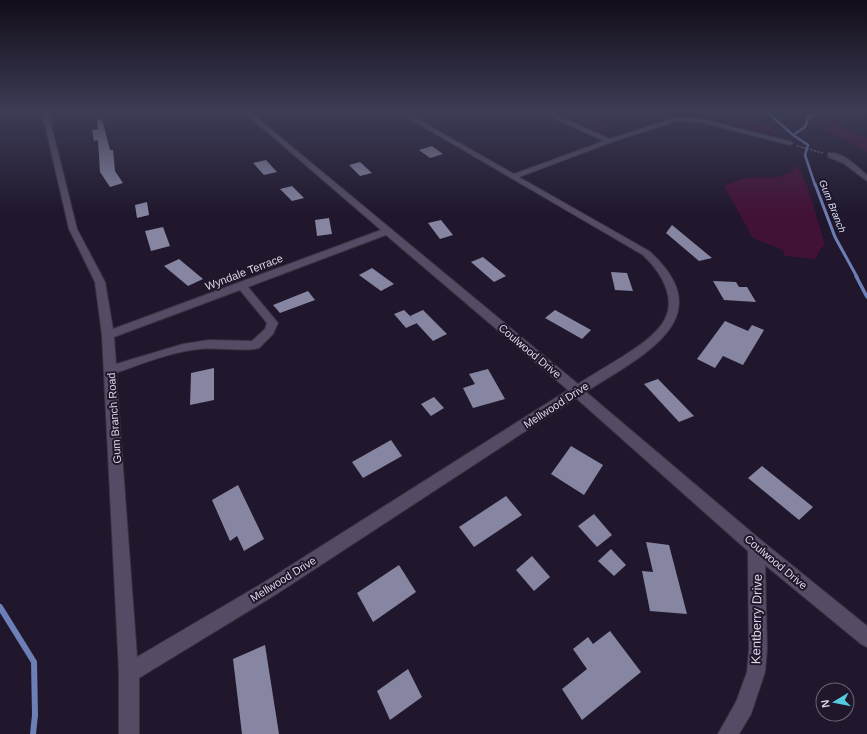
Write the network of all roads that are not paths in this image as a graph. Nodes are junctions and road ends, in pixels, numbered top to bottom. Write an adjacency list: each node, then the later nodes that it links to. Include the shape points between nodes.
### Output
1 (53, 146): 10 (street, Gum Branch Road, via 73,229 100,282)
2 (288, 146): 8 (street, Coulwood Drive)
3 (462, 146): 6 (street, Mellwood Drive)
4 (596, 146): 6 (street)
5 (831, 155): 7 (street, via 846,161)
6 (515, 176): 12 (street, Mellwood Drive, via 646,253 668,276 672,288 674,310 669,323 659,336)
7 (867, 179)
8 (388, 231): 9 (street, Wyndale Terrace); 12 (street, Coulwood Drive)
9 (242, 286): 10 (street, Wyndale Terrace); 11 (street, via 273,323 255,345 193,346)
10 (108, 335): 11 (street, Gum Branch Road)
11 (111, 370): 15 (street, Gum Branch Road)
12 (577, 391): 13 (street, Coulwood Drive); 15 (street, Mellwood Drive, via 269,588)
13 (756, 547): 14 (street, Coulwood Drive); 17 (street, Kentberry Drive, via 756,672 744,707)
14 (867, 638)
15 (129, 673): 16 (street, Gum Branch Road)
16 (130, 734)
17 (728, 734)

